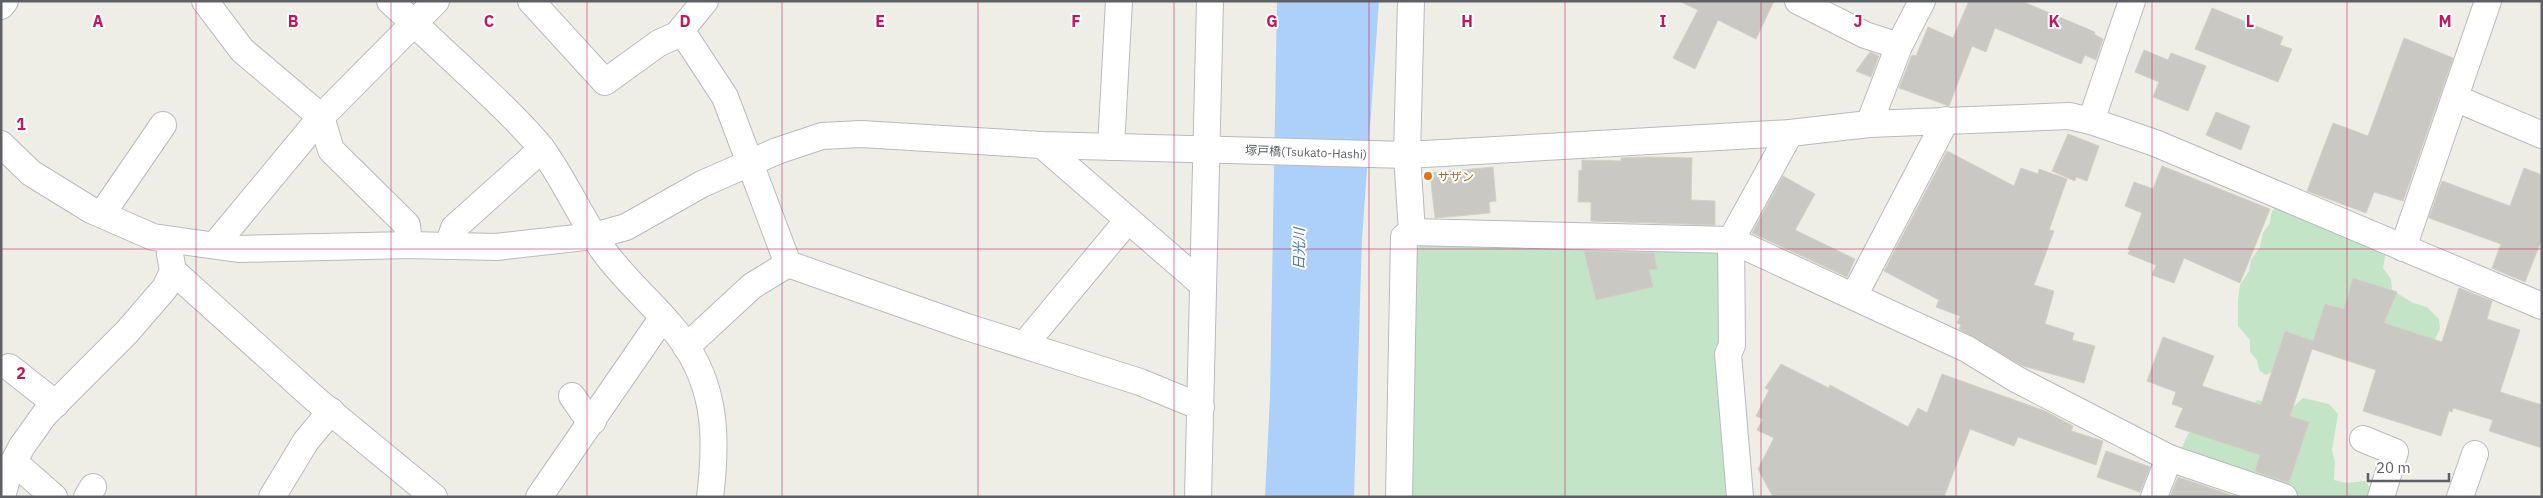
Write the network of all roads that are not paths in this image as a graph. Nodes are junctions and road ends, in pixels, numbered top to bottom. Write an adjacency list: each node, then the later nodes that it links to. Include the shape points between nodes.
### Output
1 (5, 1): 14 (street)
2 (205, 1): 19 (street, via 242,50)
3 (390, 1): 15 (street)
4 (436, 1): 15 (street)
5 (531, 1): 16 (street, via 605,82 659,43)
6 (705, 1): 16 (street)
7 (1119, 1): 28 (street)
8 (1210, 1): 30 (street)
9 (1411, 1): 31 (street)
10 (1798, 1): 17 (street, via 1865,35)
11 (1922, 1): 17 (street)
12 (2132, 1): 21 (street)
13 (2488, 1): 18 (street)
14 (1, 6)
15 (414, 24): 19 (street); 29 (street, via 500,104)
16 (677, 35): 32 (street, via 687,39 725,97)
17 (1899, 46): 22 (street)
18 (2455, 98): 25 (street); 42 (street)
19 (321, 117): 39 (street); 40 (street, via 331,150 407,225)
20 (1946, 120): 21 (street, 塚戸橋(Tsukato-Hashi), via 2069,116); 22 (street, 塚戸橋(Tsukato-Hashi)); 46 (street)
21 (2091, 121): 42 (street, 塚戸橋(Tsukato-Hashi), via 2156,143)
22 (1869, 124): 24 (street, 塚戸橋(Tsukato-Hashi))
23 (163, 125): 33 (street)
24 (1790, 133): 31 (street, 塚戸橋(Tsukato-Hashi)); 38 (street)
25 (2542, 134)
26 (1, 144): 33 (street, 塚戸橋(Tsukato-Hashi), via 31,174)
27 (1042, 145): 28 (street, 塚戸橋(Tsukato-Hashi)); 32 (street, 塚戸橋(Tsukato-Hashi), via 861,134 822,136); 34 (street)
28 (1111, 146): 30 (street, 塚戸橋(Tsukato-Hashi))
29 (542, 149): 36 (street); 41 (street, via 454,228)
30 (1205, 150): 31 (street, 塚戸橋(Tsukato-Hashi)); 45 (street)
31 (1407, 155): 35 (street)
32 (751, 162): 36 (street, 塚戸橋(Tsukato-Hashi), via 702,184 626,227); 43 (street)
33 (102, 214): 37 (street, 塚戸橋(Tsukato-Hashi), via 153,237)
34 (1128, 220): 45 (street); 49 (street)
35 (1412, 232): 38 (street); 68 (street, via 1404,237)
36 (594, 236): 41 (street, 塚戸橋(Tsukato-Hashi), via 496,247); 48 (street, via 627,279)
37 (168, 238): 39 (street, 塚戸橋(Tsukato-Hashi)); 44 (street)
38 (1731, 240): 46 (street); 69 (street, via 1732,345 1728,354)
39 (214, 245): 40 (street, 塚戸橋(Tsukato-Hashi), via 238,248)
40 (409, 246): 41 (street, 塚戸橋(Tsukato-Hashi))
41 (448, 246)
42 (2403, 248): 47 (street, 塚戸橋(Tsukato-Hashi))
43 (788, 264): 49 (street); 50 (street, via 752,286)
44 (173, 271): 53 (street, via 166,288); 55 (street)
45 (1202, 284): 54 (street)
46 (1854, 296): 59 (street, via 1967,349)
47 (2542, 306)
48 (663, 317): 50 (street); 56 (street)
49 (1024, 345): 54 (street, via 1140,382)
50 (686, 348): 66 (street, via 697,365 713,409 715,454)
51 (8, 366): 53 (street)
52 (572, 396): 56 (street)
53 (56, 404): 60 (street, via 22,446)
54 (1201, 407): 67 (street)
55 (331, 411): 63 (street, via 306,441); 64 (street)
56 (593, 421): 65 (street)
57 (2362, 439): 72 (street, via 2395,452)
58 (2475, 454): 73 (street)
59 (2169, 458): 70 (street); 71 (street)
60 (14, 462): 61 (street); 62 (street)
61 (2, 497)
62 (54, 497)
63 (272, 497)
64 (434, 497)
65 (540, 497)
66 (710, 497)
67 (1198, 497)
68 (1399, 497)
69 (1740, 497)
70 (2154, 497)
71 (2284, 497)
72 (2381, 497)
73 (2460, 497)

